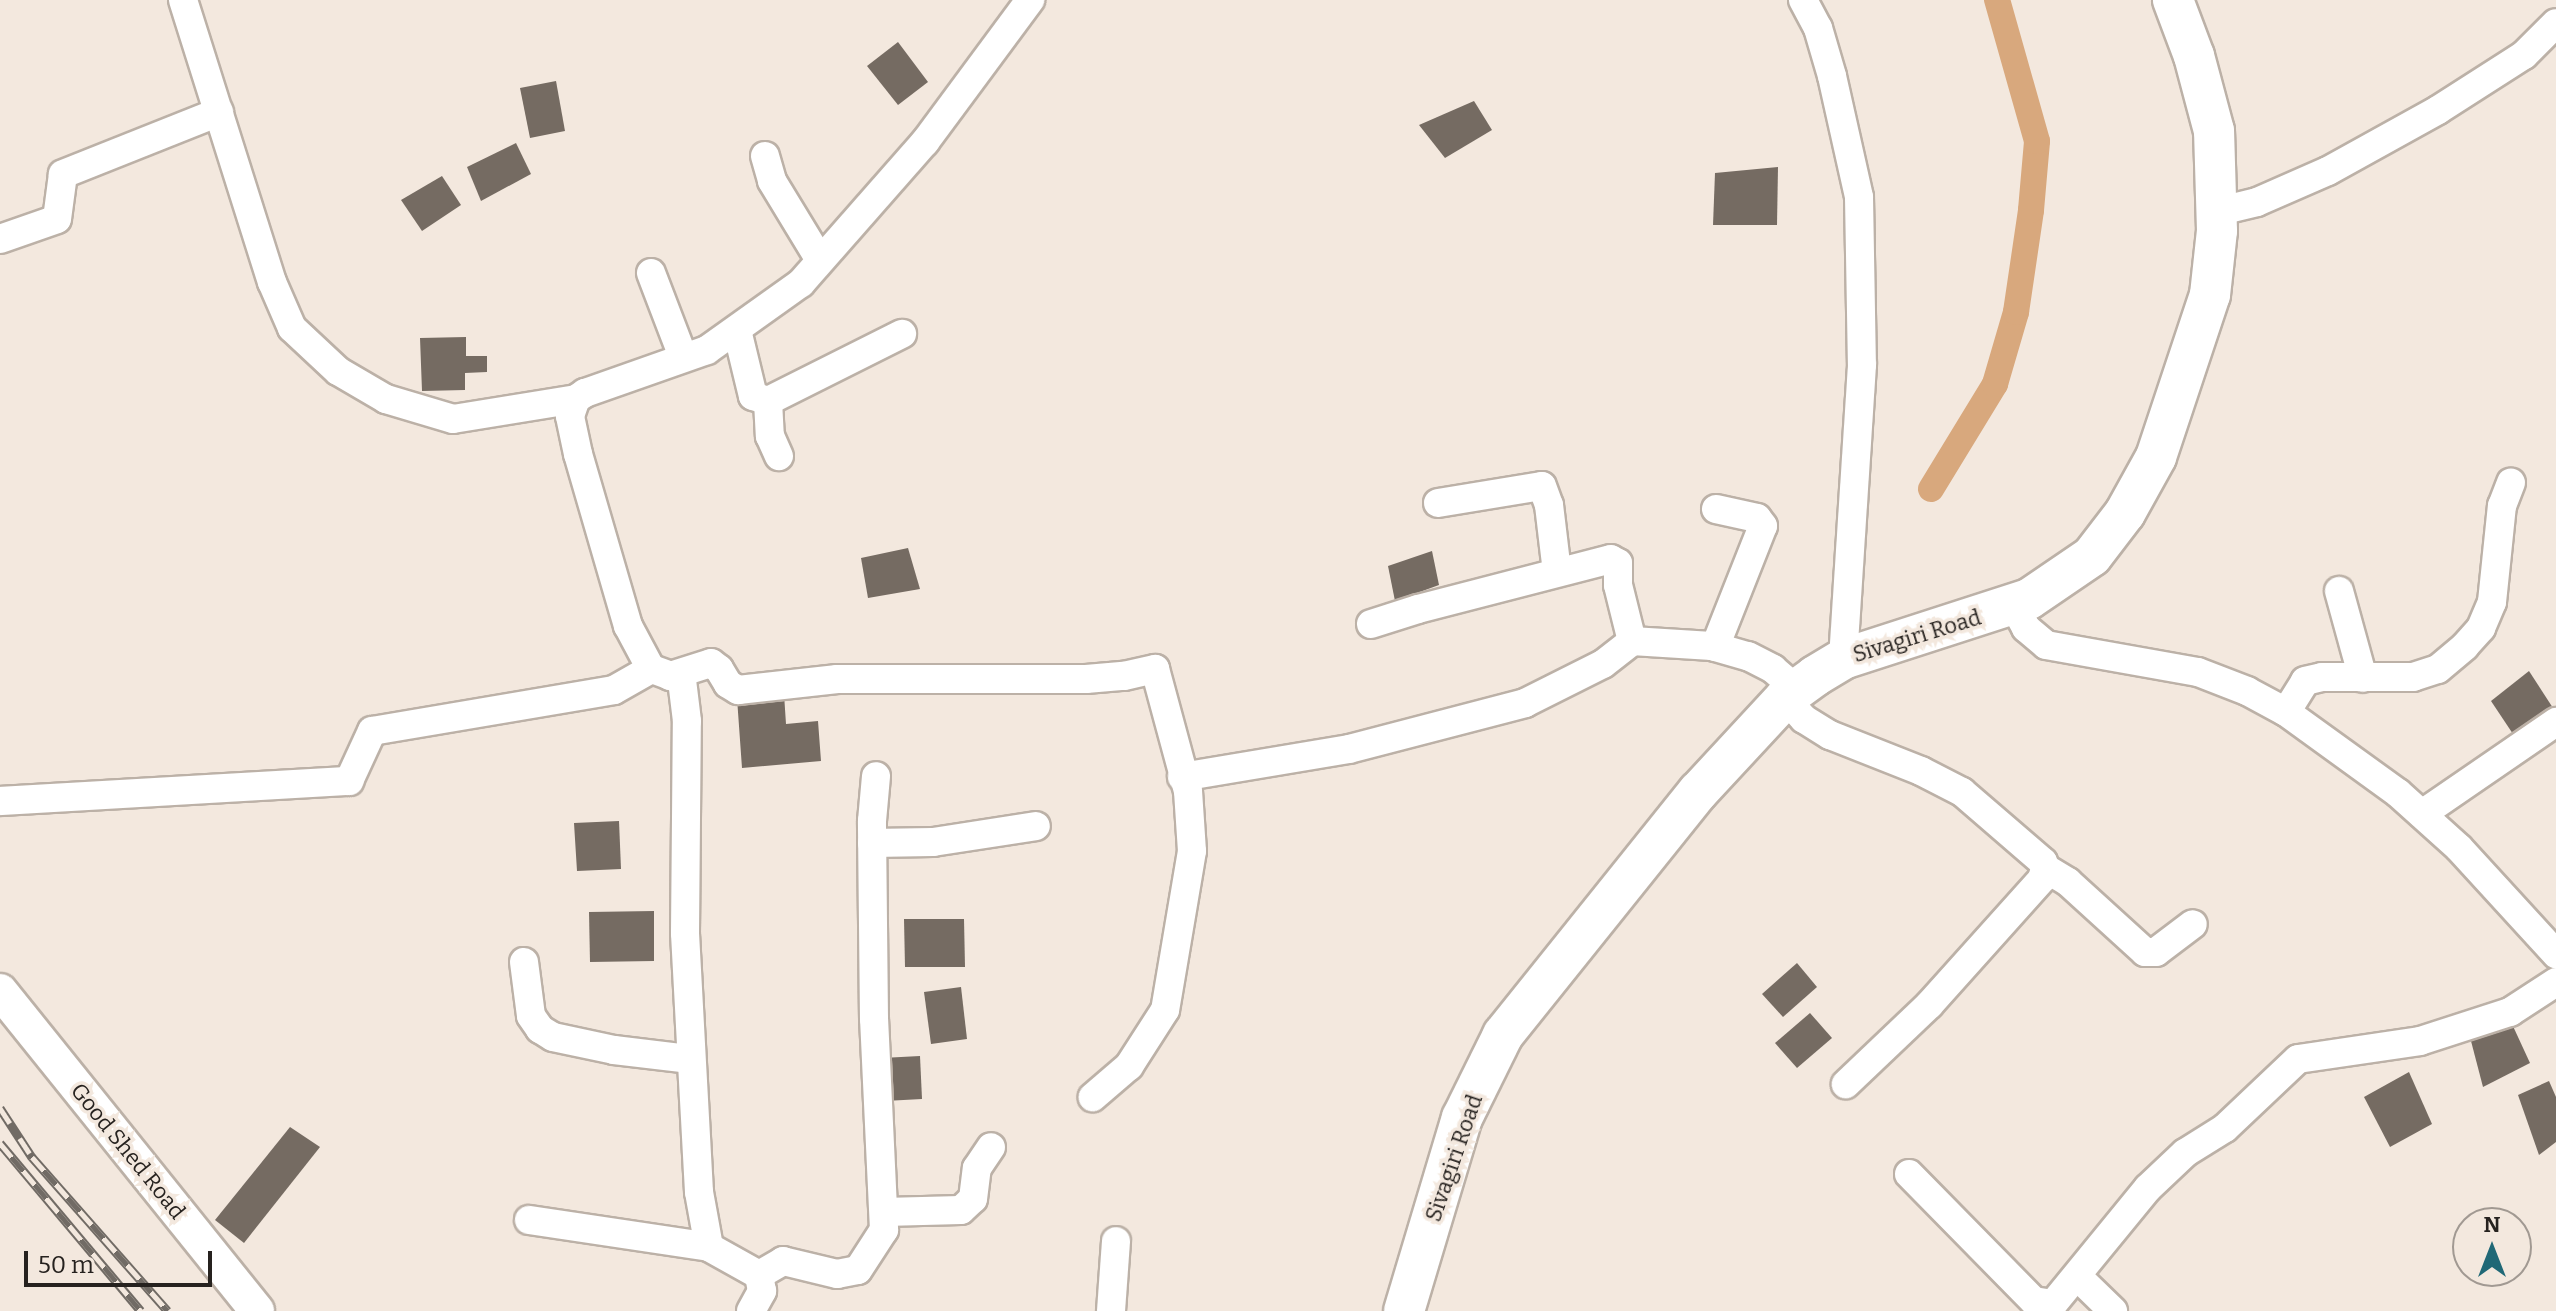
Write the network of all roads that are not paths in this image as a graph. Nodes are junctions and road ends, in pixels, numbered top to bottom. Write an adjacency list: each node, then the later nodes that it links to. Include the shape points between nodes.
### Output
1 (183, 0): 6 (street)
2 (1030, 0): 10 (street, via 925,142)
3 (1803, 0): 27 (street, via 1818,28 1832,76 1859,197 1862,365)
4 (2173, 0): 8 (main road, Sivagiri Road, via 2214,131)
5 (2556, 23): 8 (street, via 2524,55 2438,110 2328,171 2257,202)
6 (219, 112): 9 (street, via 63,174 57,219); 15 (street, via 272,282 292,328 338,371 386,399 453,419)
7 (765, 156): 10 (street, via 772,181)
8 (2216, 212): 23 (main road, Sivagiri Road, via 2210,295 2156,457 2125,513 2092,556)
9 (0, 239)
10 (820, 260): 12 (street, via 801,283)
11 (651, 273): 14 (street)
12 (737, 330): 14 (street, via 707,350); 16 (street, via 753,396)
13 (902, 334): 16 (street)
14 (683, 357): 15 (street)
15 (576, 399): 28 (street, via 570,416 578,454 628,626)
16 (768, 401): 17 (street, via 770,436)
17 (779, 456)
18 (2511, 483): 29 (street, via 2502,506 2492,602 2481,628 2438,669 2413,677)
19 (1438, 503): 21 (street, via 1542,486)
20 (1716, 509): 26 (street, via 1757,518 1763,526)
21 (1557, 572): 24 (street); 25 (street, via 1615,560)
22 (2339, 591): 29 (street)
23 (2014, 606): 27 (main road, Sivagiri Road); 31 (street, via 2026,628 2046,645 2198,672)
24 (1371, 624)
25 (1632, 641): 26 (street); 34 (street, via 1603,664 1525,703 1349,749)
26 (1715, 647): 30 (street, via 1761,663)
27 (1843, 659): 30 (main road, Sivagiri Road)
28 (660, 672): 34 (street, via 711,663 738,690 837,679 1086,679 1155,669); 35 (street, via 614,690 372,731 349,781); 45 (street, via 682,680 687,721)
29 (2363, 678): 31 (street, via 2305,681)
30 (1790, 694): 39 (street, via 1804,719 1830,735 1962,792); 59 (main road, Sivagiri Road, via 1698,792 1503,1035 1462,1118)
31 (2286, 712): 36 (street)
32 (2556, 722): 36 (street)
33 (876, 776): 38 (street)
34 (1182, 777): 47 (street, via 1192,813 1192,851 1165,1010 1129,1066)
35 (0, 801)
36 (2422, 814): 41 (street)
37 (1036, 826): 38 (street, via 933,842)
38 (872, 843): 50 (street, via 876,1124)
39 (2045, 868): 40 (street, via 2068,882 2145,952 2156,952); 46 (street, via 2042,879 1929,1005)
40 (2193, 924)
41 (2556, 954)
42 (524, 962): 45 (street, via 531,1016 553,1037)
43 (2556, 982): 55 (street, via 2510,1012 2420,1041 2298,1059 2225,1128 2185,1153 2148,1188)
44 (0, 991): 56 (street, Good Shed Road)
45 (690, 1059): 53 (street, via 699,1192)
46 (1846, 1084)
47 (1093, 1097)
48 (991, 1147): 50 (street, via 977,1168 971,1204 961,1210)
49 (1909, 1174): 55 (street, via 2036,1303 2053,1304)
50 (884, 1212): 54 (street, via 884,1230 858,1270 837,1274 783,1261)
51 (529, 1220): 53 (street)
52 (1116, 1241): 58 (street)
53 (709, 1247): 54 (street)
54 (759, 1275): 57 (street, via 762,1291)
55 (2078, 1277): 60 (street)
56 (257, 1311)
57 (751, 1311)
58 (1111, 1311)
59 (1404, 1311)
60 (2113, 1311)

